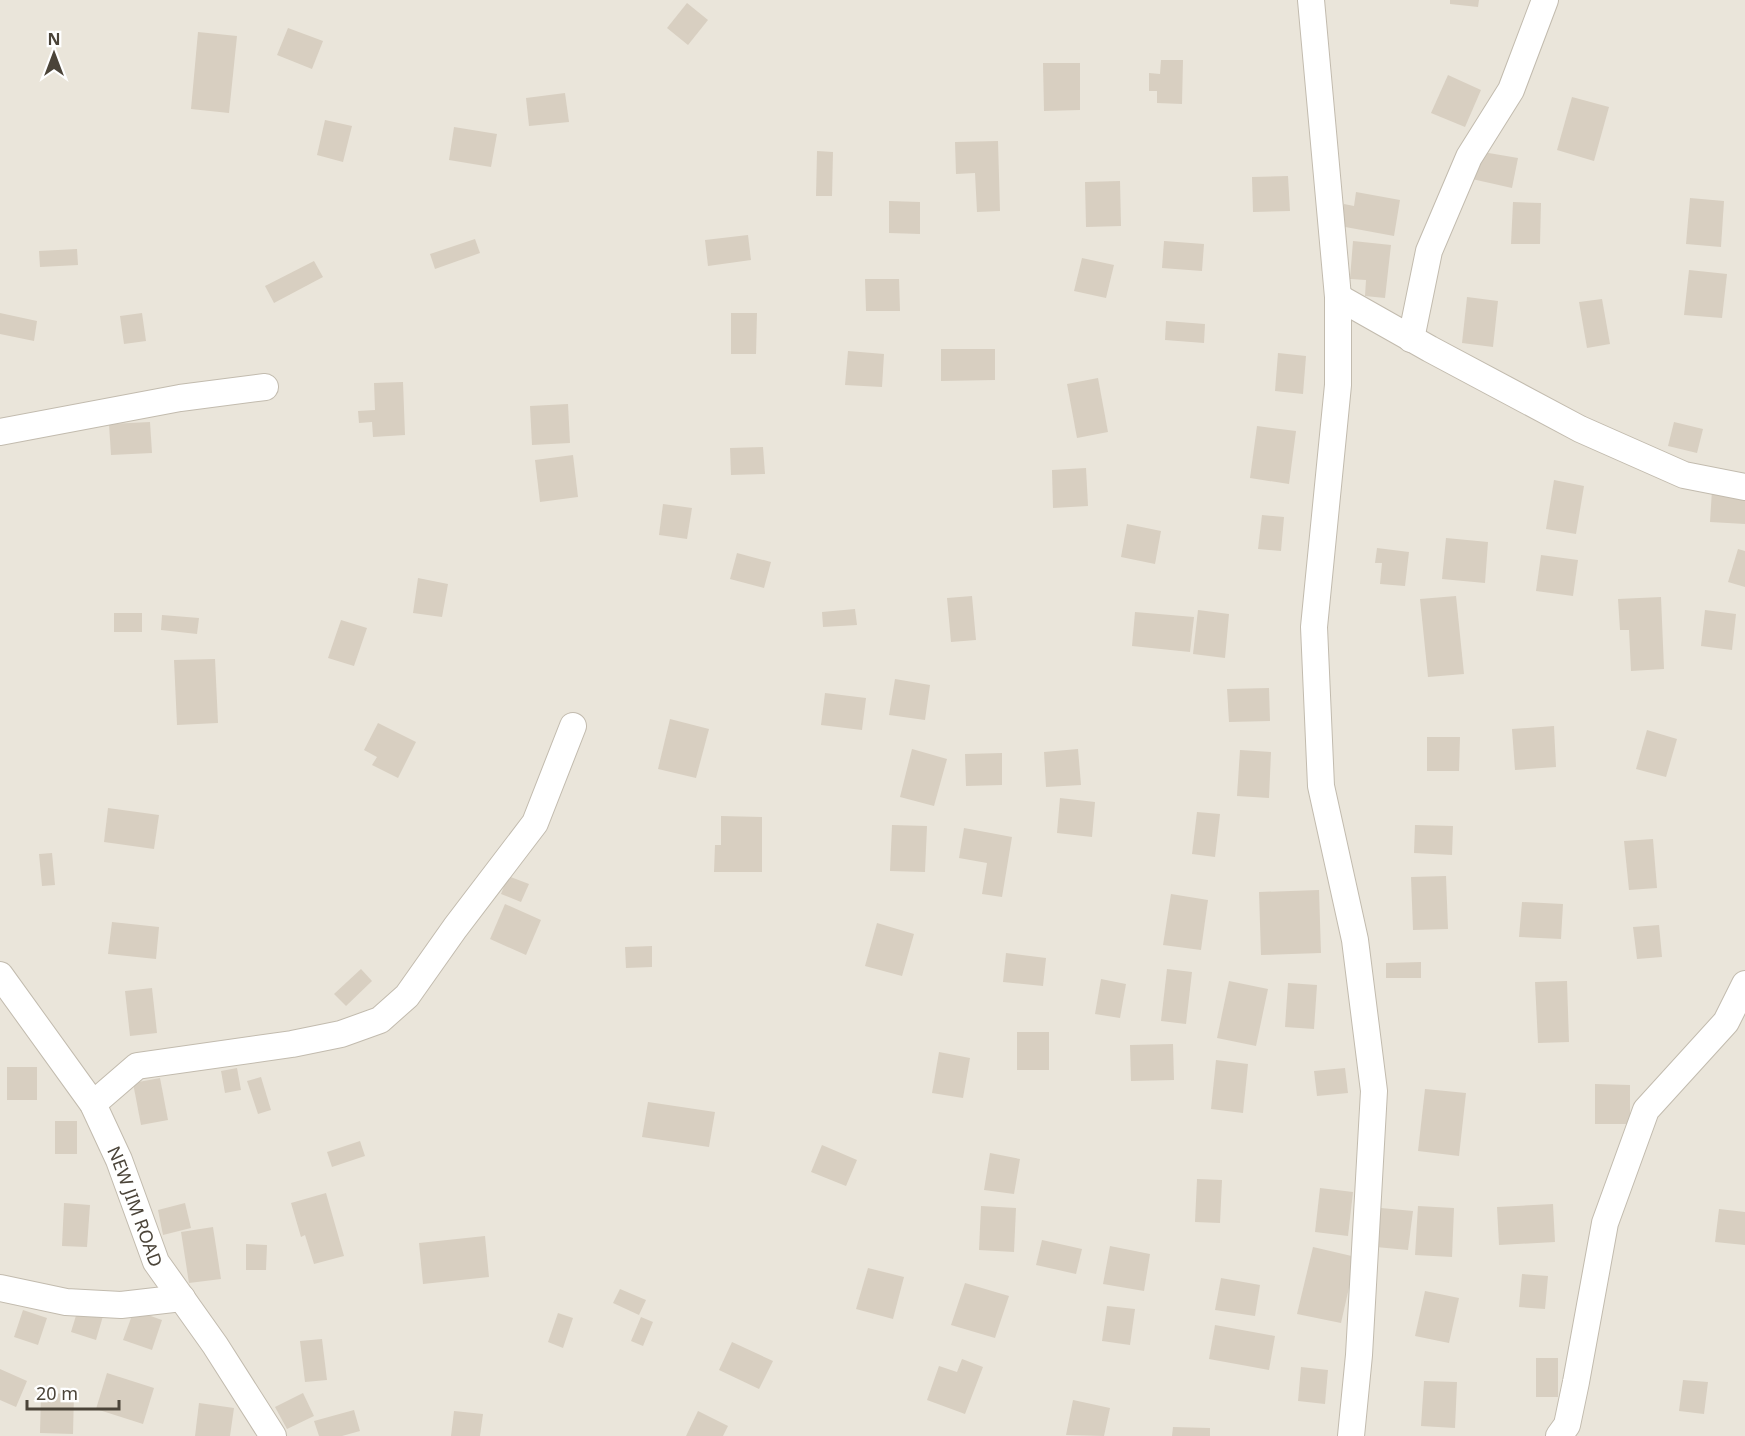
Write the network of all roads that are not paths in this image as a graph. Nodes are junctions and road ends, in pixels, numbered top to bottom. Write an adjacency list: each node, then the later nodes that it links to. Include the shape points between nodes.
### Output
1 (1311, 0): 3 (street)
2 (1545, 0): 4 (street, via 1511,90 1469,158 1429,251)
3 (1338, 297): 4 (street); 15 (street, via 1338,385 1314,627 1321,786 1355,940 1374,1091)
4 (1411, 339): 7 (street, via 1580,429 1684,475)
5 (265, 387): 6 (street, via 180,398)
6 (0, 432)
7 (1745, 487)
8 (573, 726): 11 (street, via 535,823 407,996 380,1020 292,1044 137,1066)
9 (0, 975): 11 (street, NEW JIM ROAD)
10 (1745, 984): 16 (street, via 1726,1022 1646,1110 1605,1223 1567,1425)
11 (93, 1104): 13 (street, NEW JIM ROAD, via 119,1160 156,1262)
12 (0, 1288): 13 (street, via 66,1302 121,1305)
13 (182, 1298): 14 (street, NEW JIM ROAD)
14 (273, 1436)
15 (1351, 1436)
16 (1559, 1436)

